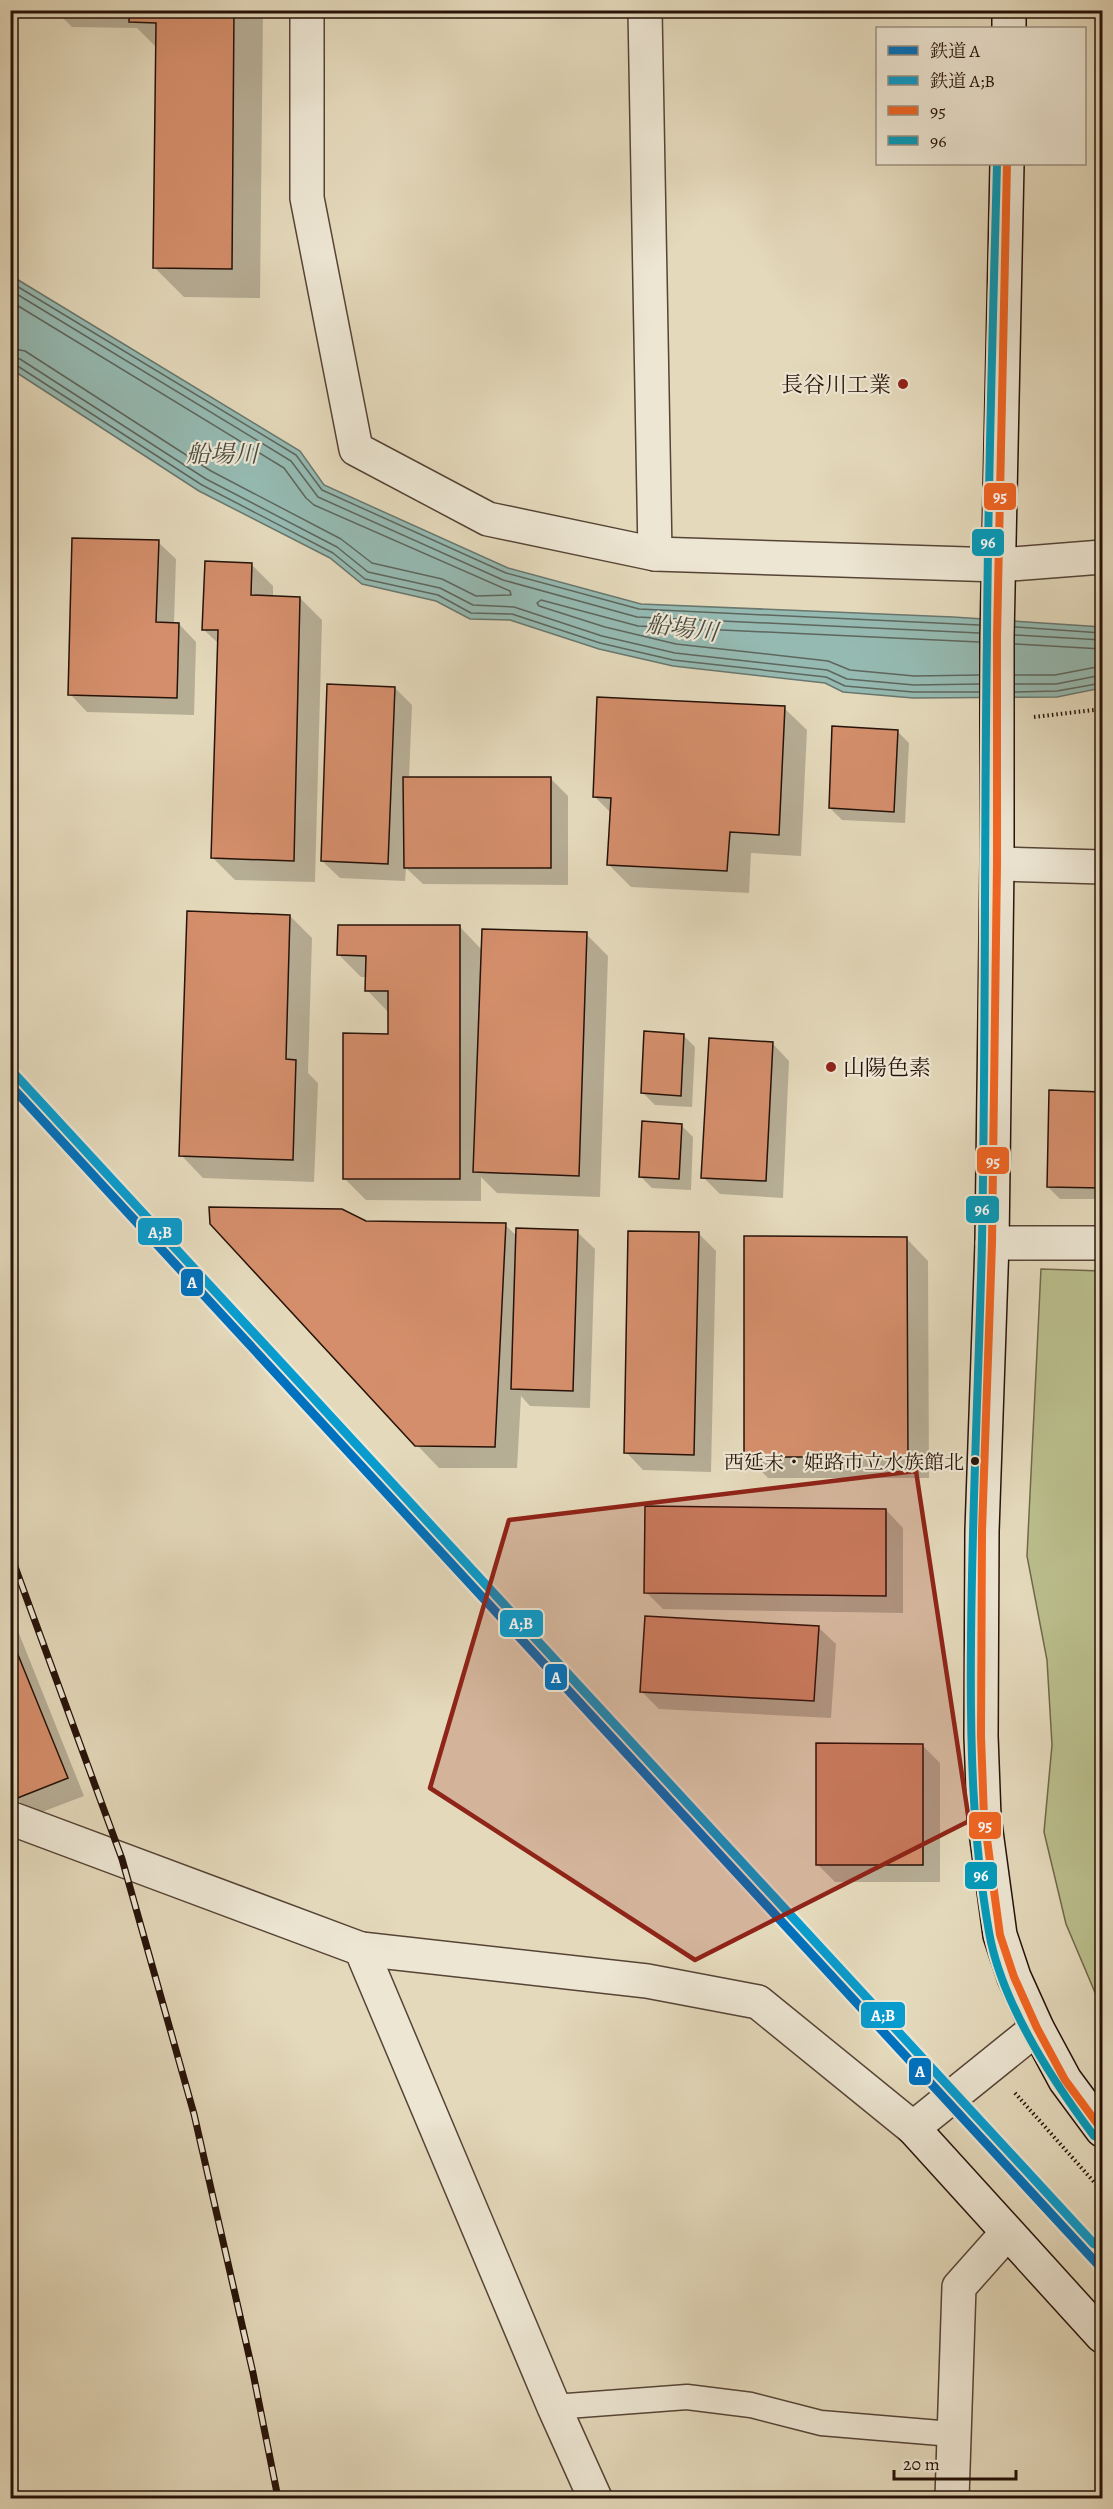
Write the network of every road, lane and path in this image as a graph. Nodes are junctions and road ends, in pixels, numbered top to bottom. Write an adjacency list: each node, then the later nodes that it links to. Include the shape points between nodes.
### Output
1 (307, 10): 6 (street, via 307,198 356,449 488,519)
2 (645, 10): 6 (street)
3 (1010, 10): 4 (street)
4 (1009, 27)
5 (1006, 165): 8 (street)
6 (655, 554): 8 (street)
7 (1102, 557): 8 (street)
8 (999, 566): 10 (street)
9 (1102, 709): 10 (path)
10 (998, 722): 11 (street)
11 (997, 864): 12 (street); 13 (street)
12 (1102, 867)
13 (992, 1243): 14 (street); 17 (street, via 982,1531 984,1817 1000,1935)
14 (1102, 1243)
15 (10, 1818): 16 (street)
16 (361, 1949): 19 (street, via 647,1981 758,2002); 24 (street)
17 (1036, 2028): 18 (street); 20 (street, via 1065,2080)
18 (987, 2069): 19 (street); 21 (path, via 1023,2100)
19 (913, 2128): 22 (street)
20 (1102, 2130)
21 (1102, 2191)
22 (1007, 2233): 23 (street); 25 (street, via 959,2287)
23 (1102, 2337)
24 (554, 2407): 25 (lane, via 687,2397 751,2405 821,2423); 26 (street)
25 (952, 2434): 27 (street)
26 (595, 2499)
27 (952, 2499)

